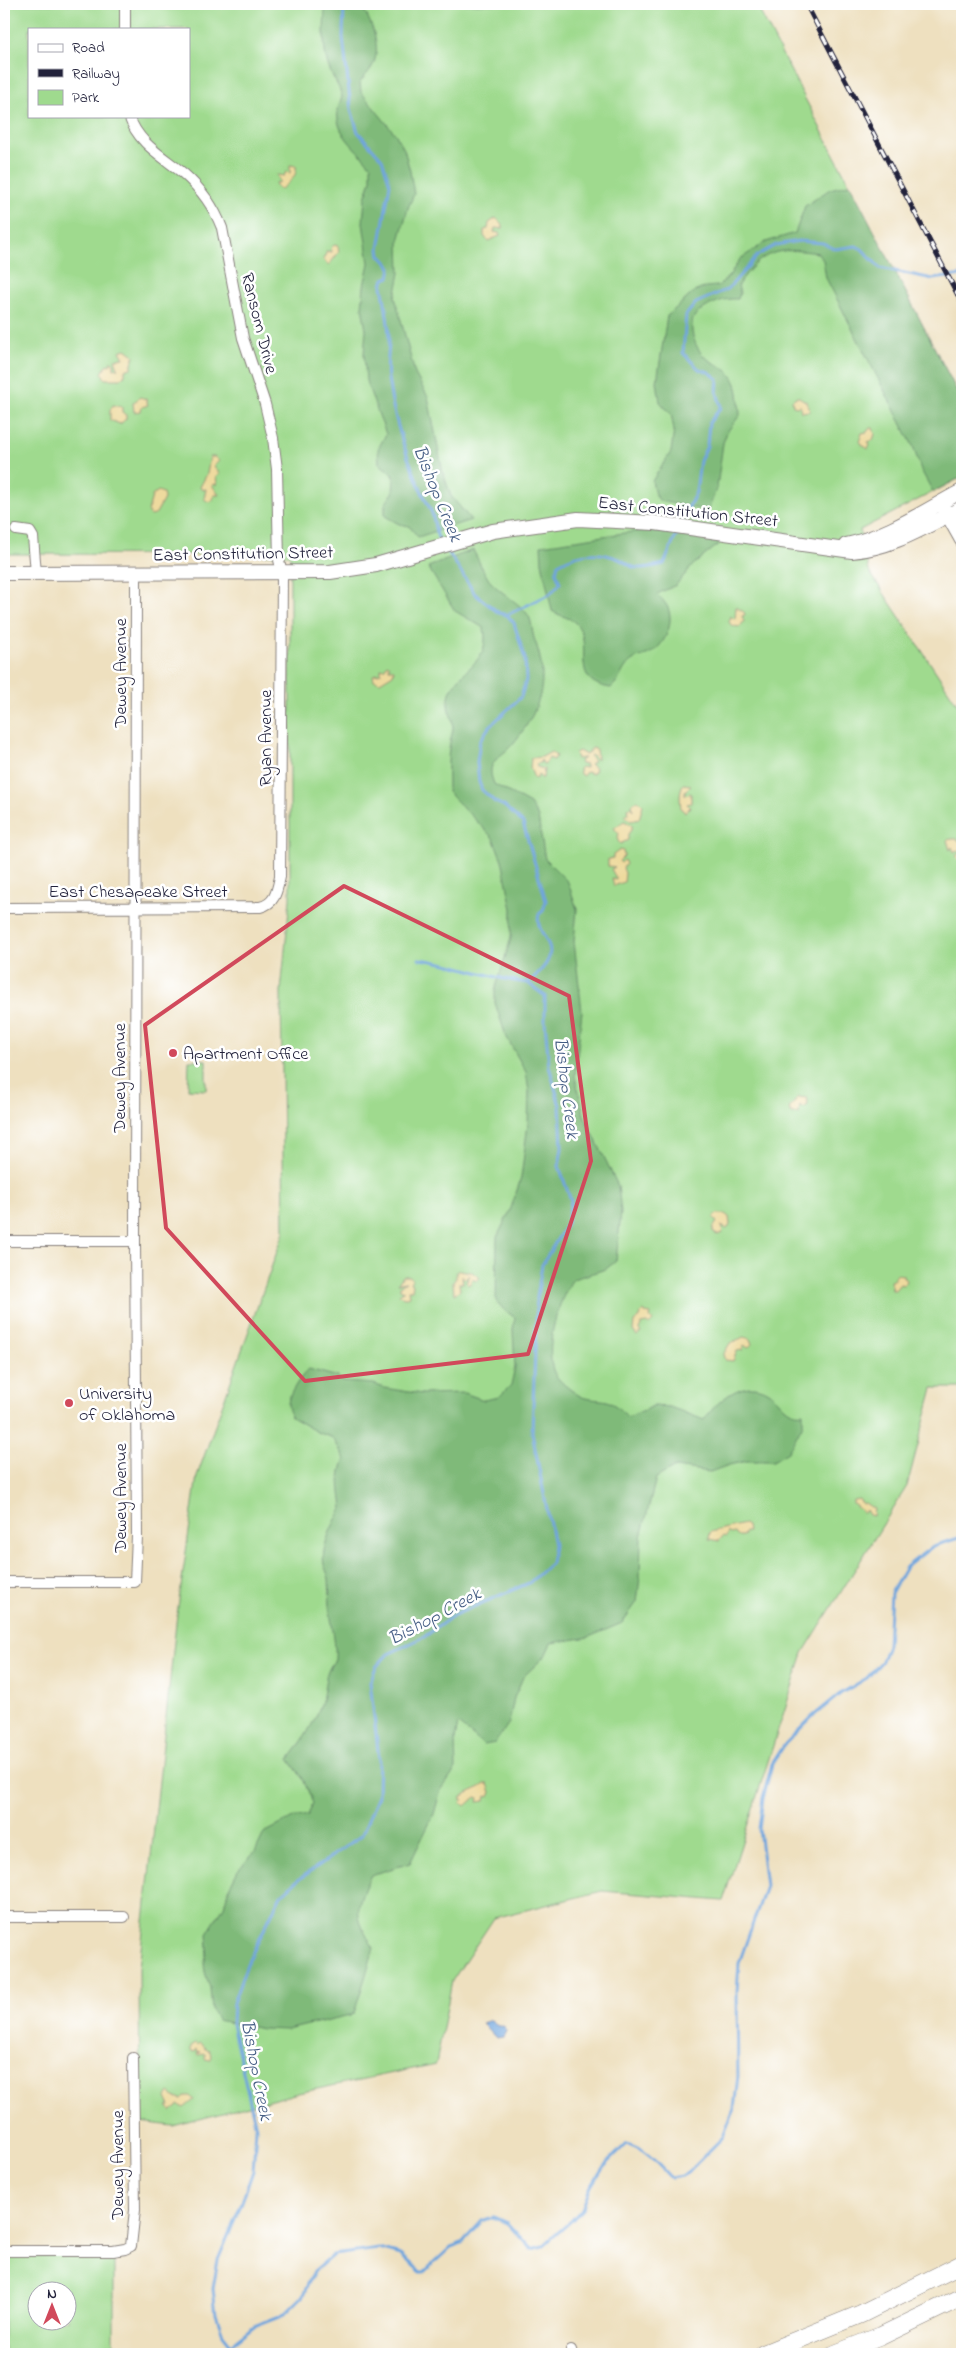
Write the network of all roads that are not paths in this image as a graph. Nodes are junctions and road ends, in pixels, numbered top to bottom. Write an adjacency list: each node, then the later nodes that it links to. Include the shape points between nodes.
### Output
1 (126, 4): 2 (street)
2 (126, 28)
3 (130, 118): 12 (street, Ransom Drive, via 138,135 203,194 222,228 243,338 265,404 272,438 277,469)
4 (959, 493): 5 (main road); 6 (main road, East Constitution Street)
5 (962, 508): 6 (main road, East Constitution Street)
6 (944, 509): 8 (main road); 12 (main road, East Constitution Street, via 835,547 632,520 578,519 476,535 351,570)
7 (16, 530): 10 (street, via 30,532 33,537)
8 (962, 540)
9 (4, 573): 10 (main road, East Constitution Street)
10 (36, 573): 11 (main road, East Constitution Street)
11 (136, 573): 12 (main road, East Constitution Street); 15 (street, Dewey Avenue)
12 (282, 573): 13 (street, Ryan Avenue, via 280,877)
13 (272, 902): 15 (street, East Chesapeake Street, via 260,907)
14 (4, 908): 15 (street, East Chesapeake Street)
15 (136, 908): 17 (street, Dewey Avenue)
16 (4, 1241): 17 (street)
17 (135, 1241): 18 (street, Dewey Avenue, via 135,1582)
18 (4, 1582)
19 (4, 1917): 20 (street)
20 (124, 1917)
21 (133, 2058): 22 (street, Dewey Avenue, via 133,2235 128,2248)
22 (4, 2251)
23 (962, 2264): 25 (highway, via 860,2314)
24 (962, 2297): 26 (highway)
25 (764, 2354)
26 (835, 2354)

